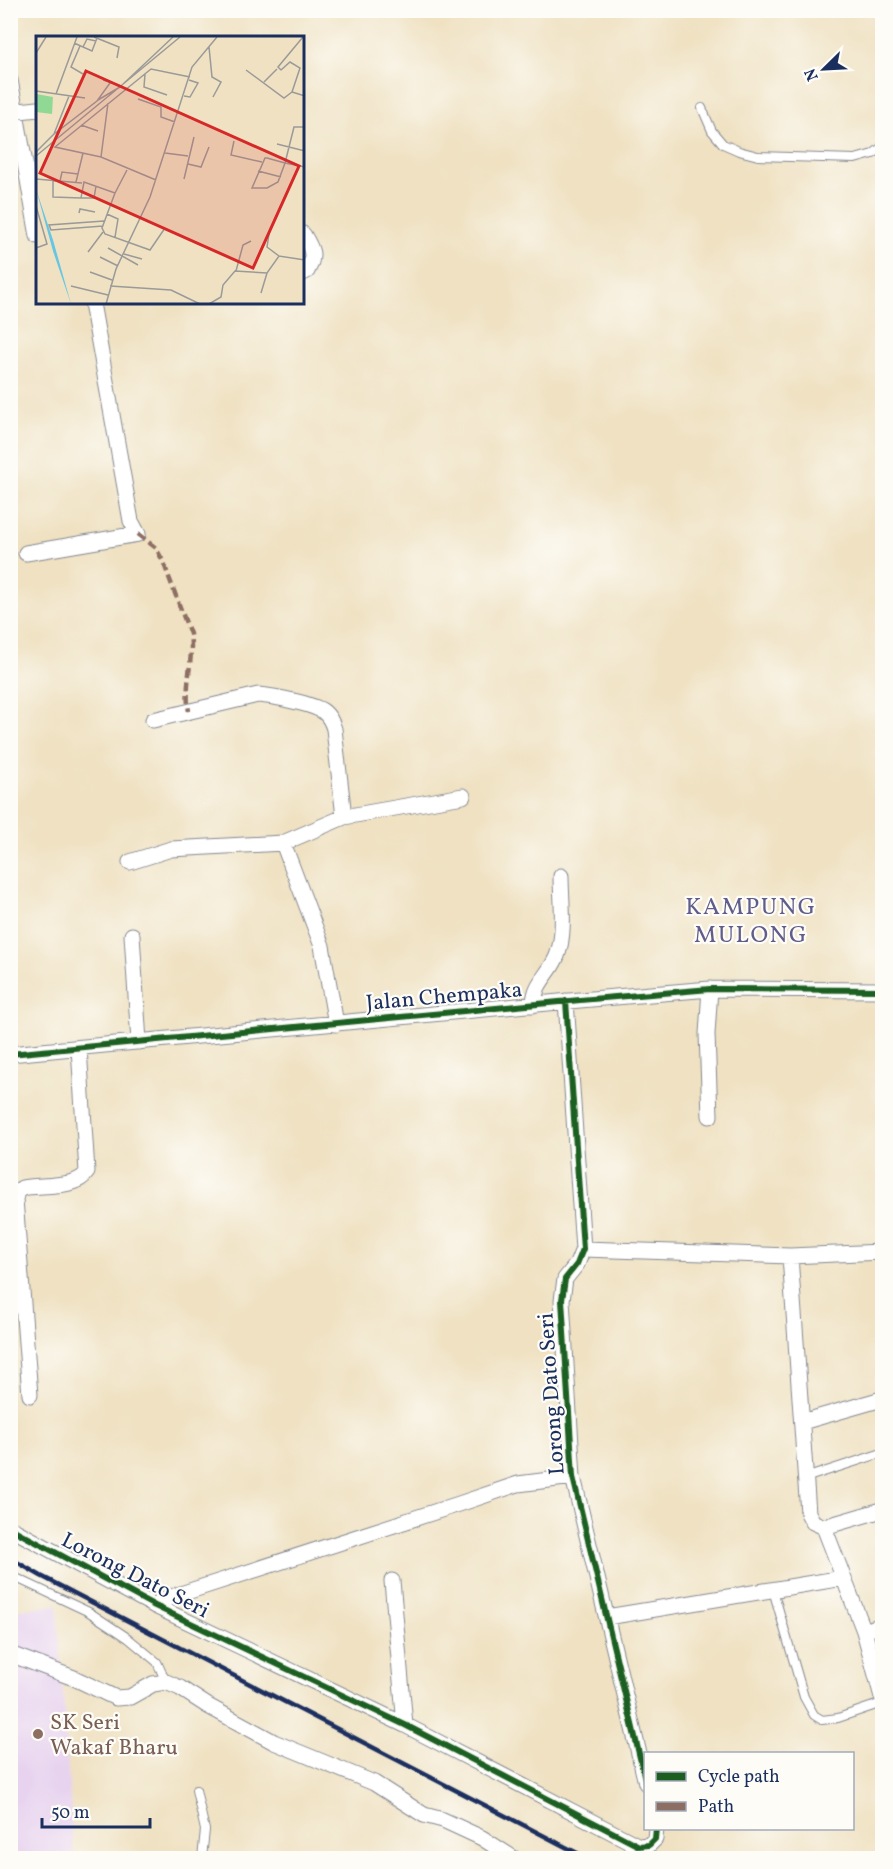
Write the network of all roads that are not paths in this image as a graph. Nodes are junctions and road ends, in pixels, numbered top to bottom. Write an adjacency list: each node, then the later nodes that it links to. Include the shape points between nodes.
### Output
1 (10, 80): 4 (street)
2 (702, 108): 5 (lane, via 723,144 758,156 855,159)
3 (36, 109): 4 (street)
4 (14, 112): 6 (street)
5 (882, 147)
6 (36, 226)
7 (304, 236): 8 (street, via 313,260)
8 (304, 272)
9 (92, 304): 10 (street, via 131,521 138,534)
10 (26, 553)
11 (153, 720): 13 (street, via 258,695 323,711 331,718 334,729)
12 (463, 796): 13 (street)
13 (344, 818): 14 (street)
14 (283, 843): 15 (street, via 171,849); 22 (street, via 322,946)
15 (130, 862)
16 (561, 876): 21 (street, via 562,940 551,970 534,993)
17 (132, 935): 23 (street)
18 (710, 989): 19 (street, Jalan Chempaka); 20 (street, Jalan Chempaka); 26 (street, via 707,1034)
19 (882, 990)
20 (567, 1001): 21 (street, Jalan Chempaka); 27 (street)
21 (534, 1005): 22 (street, Jalan Chempaka)
22 (336, 1023): 23 (street, Jalan Chempaka)
23 (139, 1042): 24 (street, Jalan Chempaka)
24 (79, 1048): 25 (street, Jalan Chempaka); 30 (street, via 87,1172 84,1178 62,1184 22,1188 15,1199)
25 (10, 1054)
26 (711, 1116)
27 (584, 1249): 29 (street); 34 (street, Lorong Dato Seri, via 565,1279 562,1300)
28 (882, 1252): 29 (street)
29 (790, 1256): 32 (street)
30 (30, 1395)
31 (882, 1399): 32 (street)
32 (802, 1422): 35 (street)
33 (882, 1453): 35 (lane)
34 (573, 1477): 43 (street, via 494,1491 162,1600); 44 (street, Lorong Dato Seri)
35 (806, 1478): 37 (street, via 808,1513 813,1522)
36 (882, 1510): 37 (street)
37 (824, 1527): 40 (street)
38 (10, 1528): 43 (street, Lorong Dato Seri)
39 (10, 1575): 48 (lane, via 89,1612 128,1638 157,1662)
40 (843, 1578): 42 (street); 46 (street)
41 (392, 1581): 51 (street)
42 (772, 1590): 44 (street); 50 (lane, via 804,1697 814,1715 822,1720 838,1718)
43 (155, 1606): 51 (street, Lorong Dato Seri)
44 (607, 1617): 52 (street, Lorong Dato Seri)
45 (882, 1625): 46 (street)
46 (864, 1631): 49 (street)
47 (10, 1654): 48 (street, via 116,1698)
48 (166, 1682): 56 (street, via 274,1742 374,1783 424,1815 482,1838)
49 (882, 1697)
50 (882, 1703)
51 (405, 1725): 54 (street, Lorong Dato Seri, via 639,1846 656,1839)
52 (644, 1779)
53 (196, 1790): 55 (lane, via 205,1830)
54 (656, 1830)
55 (202, 1858)
56 (513, 1858)

